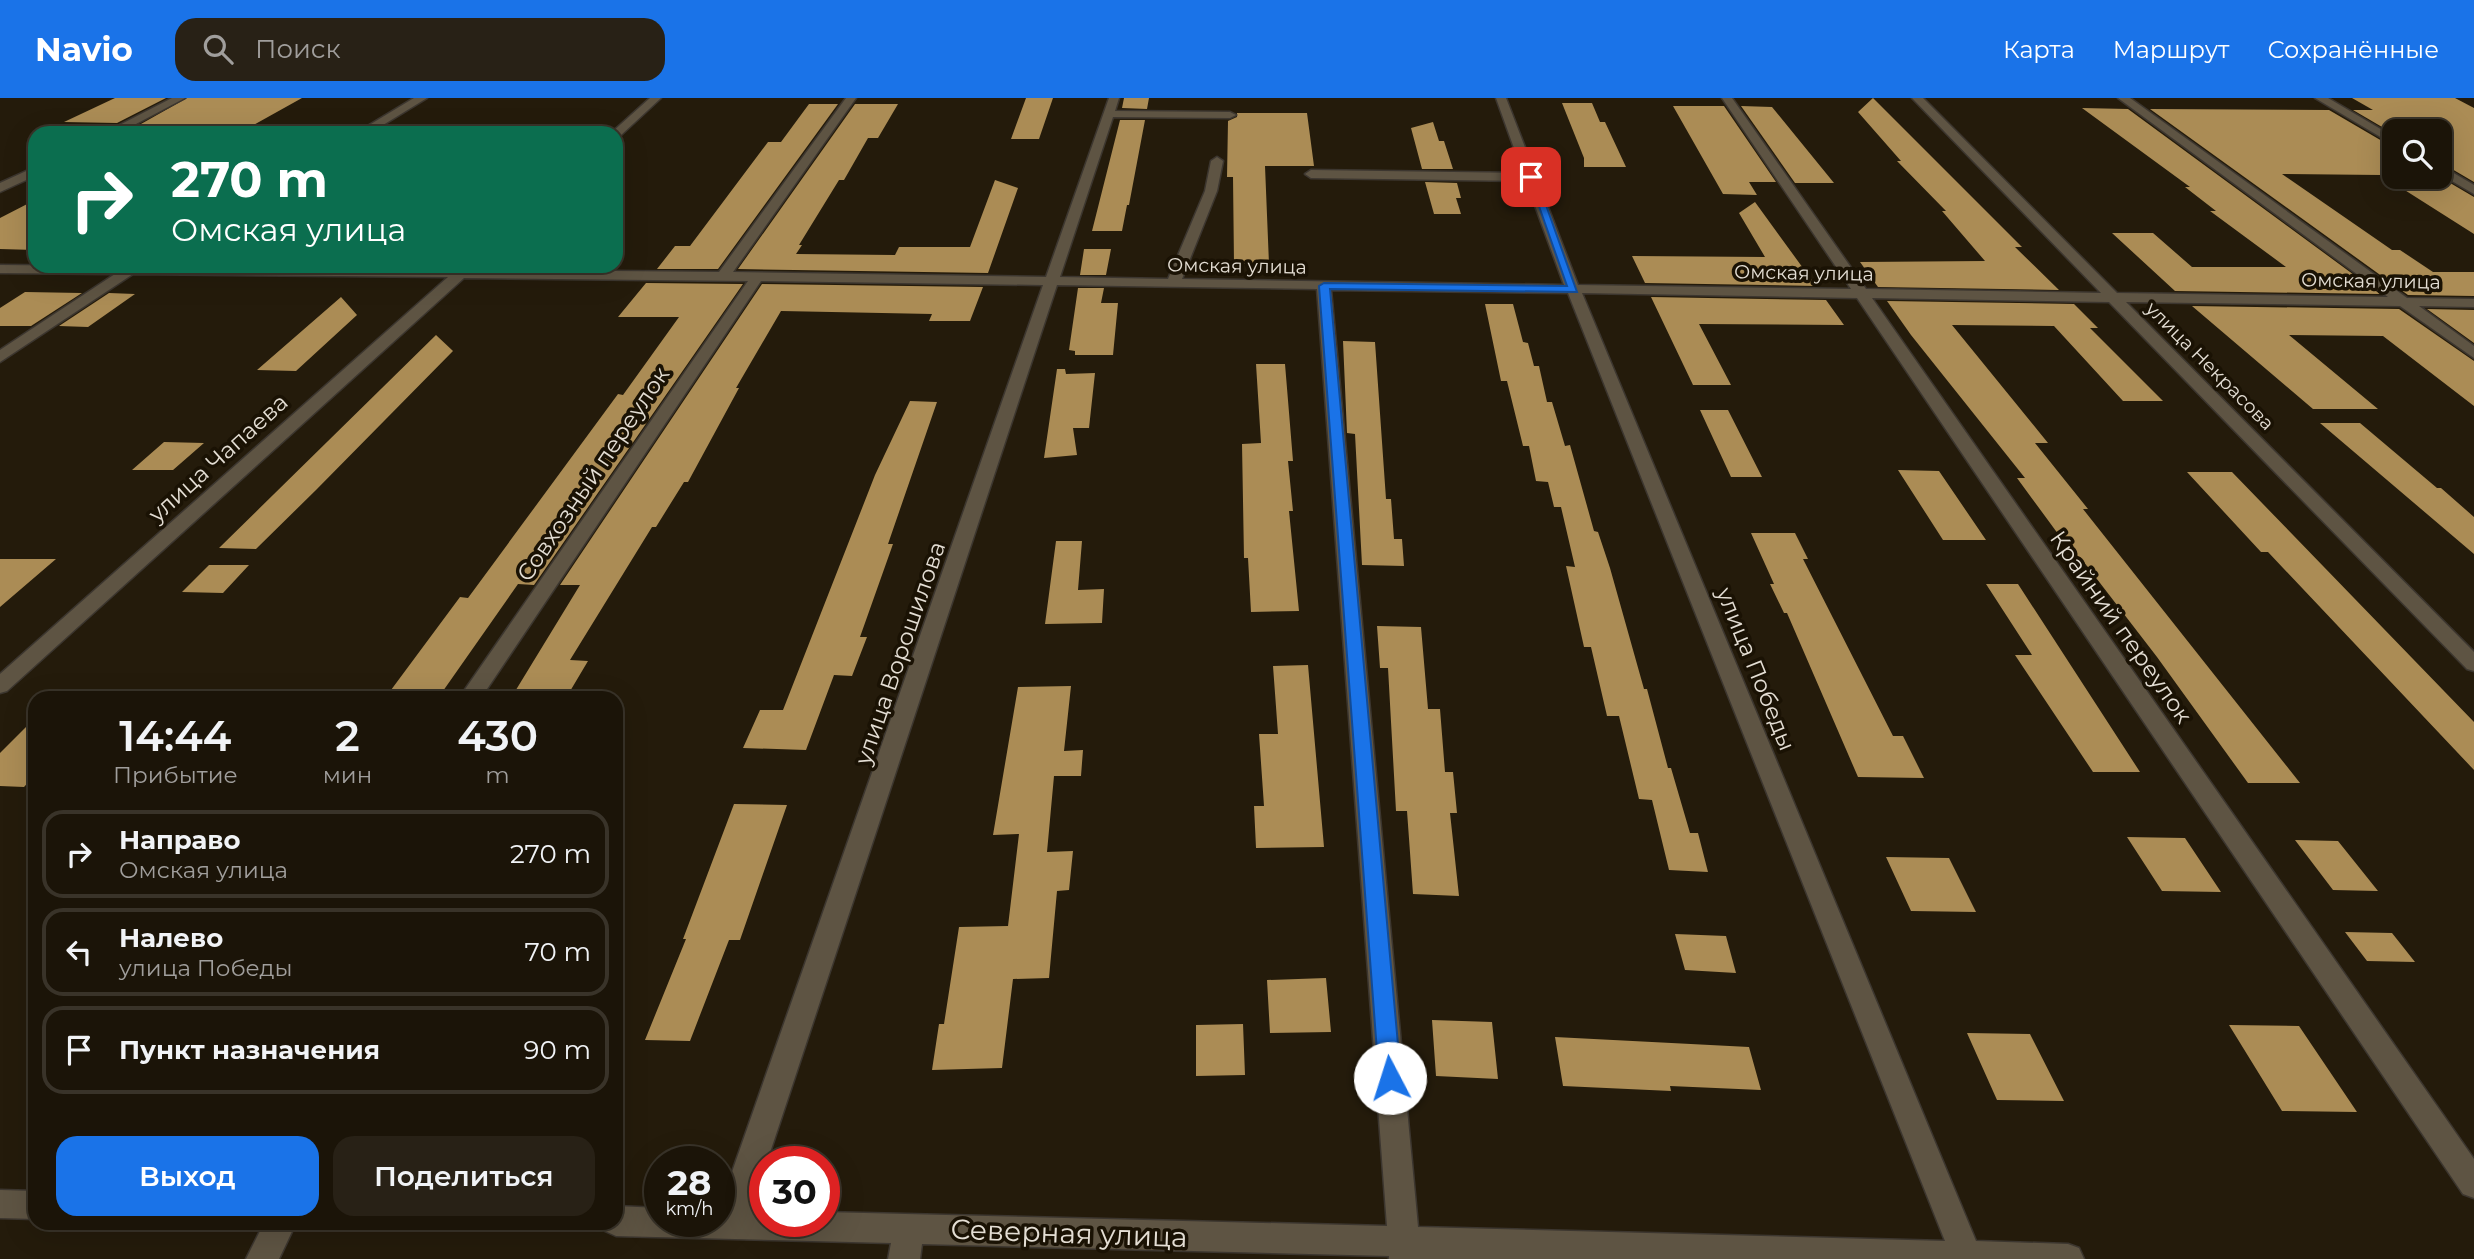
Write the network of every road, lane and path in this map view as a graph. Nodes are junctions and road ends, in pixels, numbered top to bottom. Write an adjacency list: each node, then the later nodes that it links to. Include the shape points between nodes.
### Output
1 (180, 98): 12 (street)
2 (422, 98): 13 (street)
3 (656, 98): 14 (street)
4 (851, 98): 28 (street)
5 (1501, 98): 20 (street, улица Победы)
6 (1727, 98): 34 (street, Крайний переулок)
7 (1917, 98): 35 (street, улица Некрасова)
8 (2123, 98): 36 (street)
9 (2320, 98): 15 (street)
10 (1112, 106): 11 (street); 30 (street, улица Ворошилова)
11 (1230, 115)
12 (124, 126)
13 (374, 126)
14 (623, 128)
15 (2382, 135)
16 (1217, 161): 31 (street, via 1211,191)
17 (28, 174): 21 (street)
18 (1311, 174): 20 (street)
19 (2452, 176): 22 (street)
20 (1531, 177): 33 (street, улица Победы)
21 (0, 188)
22 (2474, 190)
23 (0, 269): 24 (street, Омская улица)
24 (28, 269)
25 (125, 273): 39 (street)
26 (461, 273): 41 (street, улица Чапаева)
27 (594, 273): 28 (street, Омская улица)
28 (723, 276): 29 (street, Омская улица)
29 (757, 277): 30 (street, Омская улица); 42 (street, Совхозный переулок)
30 (1052, 282): 31 (street, Омская улица); 46 (street, улица Ворошилова)
31 (1173, 284): 32 (street, Омская улица)
32 (1324, 286): 33 (street, Омская улица); 52 (street)
33 (1573, 289): 34 (street, Омская улица); 53 (street, улица Победы)
34 (1861, 293): 35 (street, Омская улица); 43 (street, Крайний переулок)
35 (2112, 296): 36 (street, Омская улица); 40 (street, улица Некрасова)
36 (2401, 301): 37 (street, Омская улица); 38 (street)
37 (2474, 303)
38 (2474, 353)
39 (0, 357)
40 (2474, 664)
41 (0, 686)
42 (475, 691)
43 (2474, 1184)
44 (0, 1204): 45 (street)
45 (28, 1205)
46 (735, 1212)
47 (623, 1221): 48 (street, Северная улица)
48 (644, 1222)
49 (735, 1224): 50 (street, Северная улица)
50 (909, 1228): 52 (street, Северная улица); 55 (street)
51 (277, 1230): 54 (street)
52 (1404, 1250): 53 (street, Северная улица)
53 (1967, 1258): 56 (street, Северная улица)
54 (262, 1259)
55 (904, 1259)
56 (2068, 1259)

